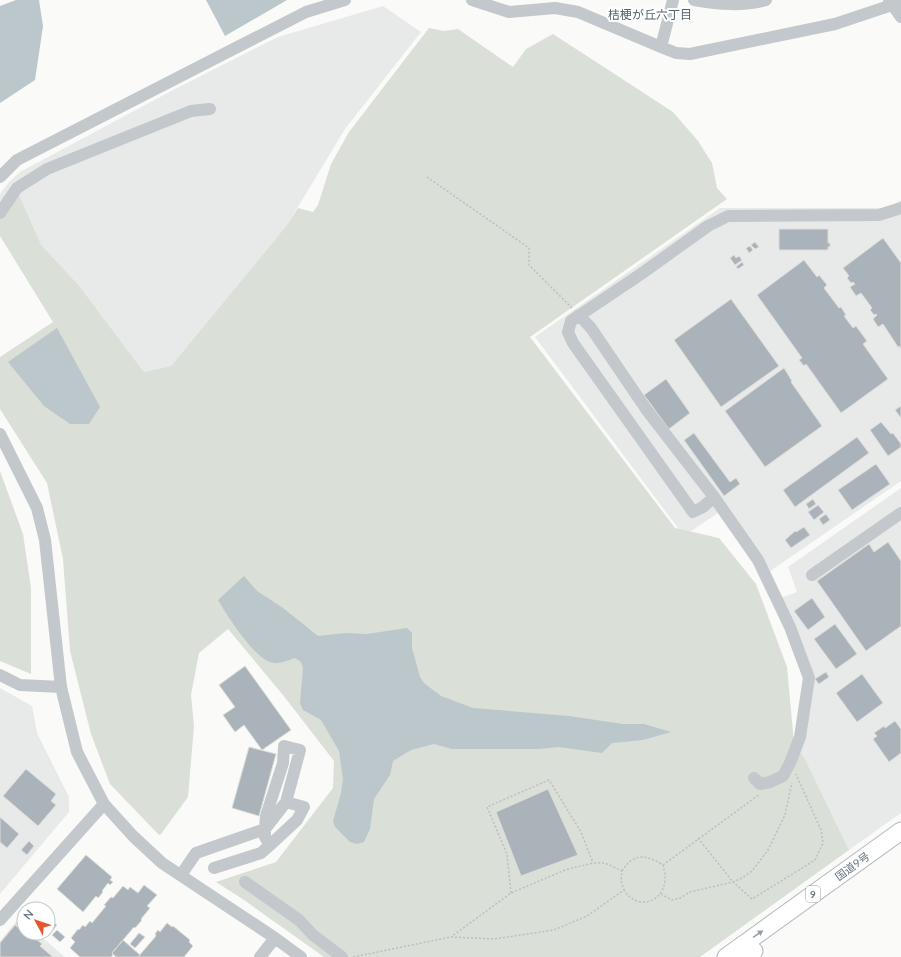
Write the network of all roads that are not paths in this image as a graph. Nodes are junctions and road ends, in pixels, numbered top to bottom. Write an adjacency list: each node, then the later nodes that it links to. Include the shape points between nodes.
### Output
1 (345, 0): 11 (street, via 306,12 18,160)
2 (472, 0): 9 (street, via 509,12 555,8 578,12)
3 (673, 0): 9 (street)
4 (694, 0): 5 (street, via 720,4)
5 (766, 0)
6 (889, 0): 8 (street, bridge)
7 (901, 2): 9 (street, via 835,24 690,54 676,53)
8 (901, 17)
9 (661, 47)
10 (210, 109): 13 (street, via 191,111 46,169 17,188)
11 (0, 177)
12 (901, 208): 14 (street, via 880,214 728,216 708,226)
13 (0, 213)
14 (579, 315): 16 (street, via 591,328 646,409); 16 (street, via 571,321 568,332 573,343 692,512 703,507)
15 (0, 434): 20 (street, via 37,508 45,540)
16 (714, 497): 21 (street, via 758,560 790,627 809,678 800,737 783,776 760,784)
17 (901, 513): 18 (street)
18 (812, 575)
19 (0, 675): 20 (street, via 20,685)
20 (61, 687): 23 (street, via 77,752)
21 (754, 778)
22 (286, 802): 24 (street); 24 (street, via 300,750 284,746 283,763 266,816); 26 (street, via 304,807 297,820)
23 (104, 804): 29 (street, via 133,836); 31 (street)
24 (265, 829): 26 (street); 29 (street, via 196,853)
25 (901, 831): 37 (highway, 国道9号 / 9, one-way to 25)
26 (270, 845): 28 (street, via 261,853)
27 (901, 845): 33 (highway, 国道9号 / 9)
28 (214, 868)
29 (181, 875): 32 (street)
30 (245, 882): 34 (street, via 300,920)
31 (0, 920)
32 (276, 938): 35 (street); 36 (street)
33 (750, 955)
34 (338, 956)
35 (260, 957)
36 (301, 957)
37 (726, 957)

